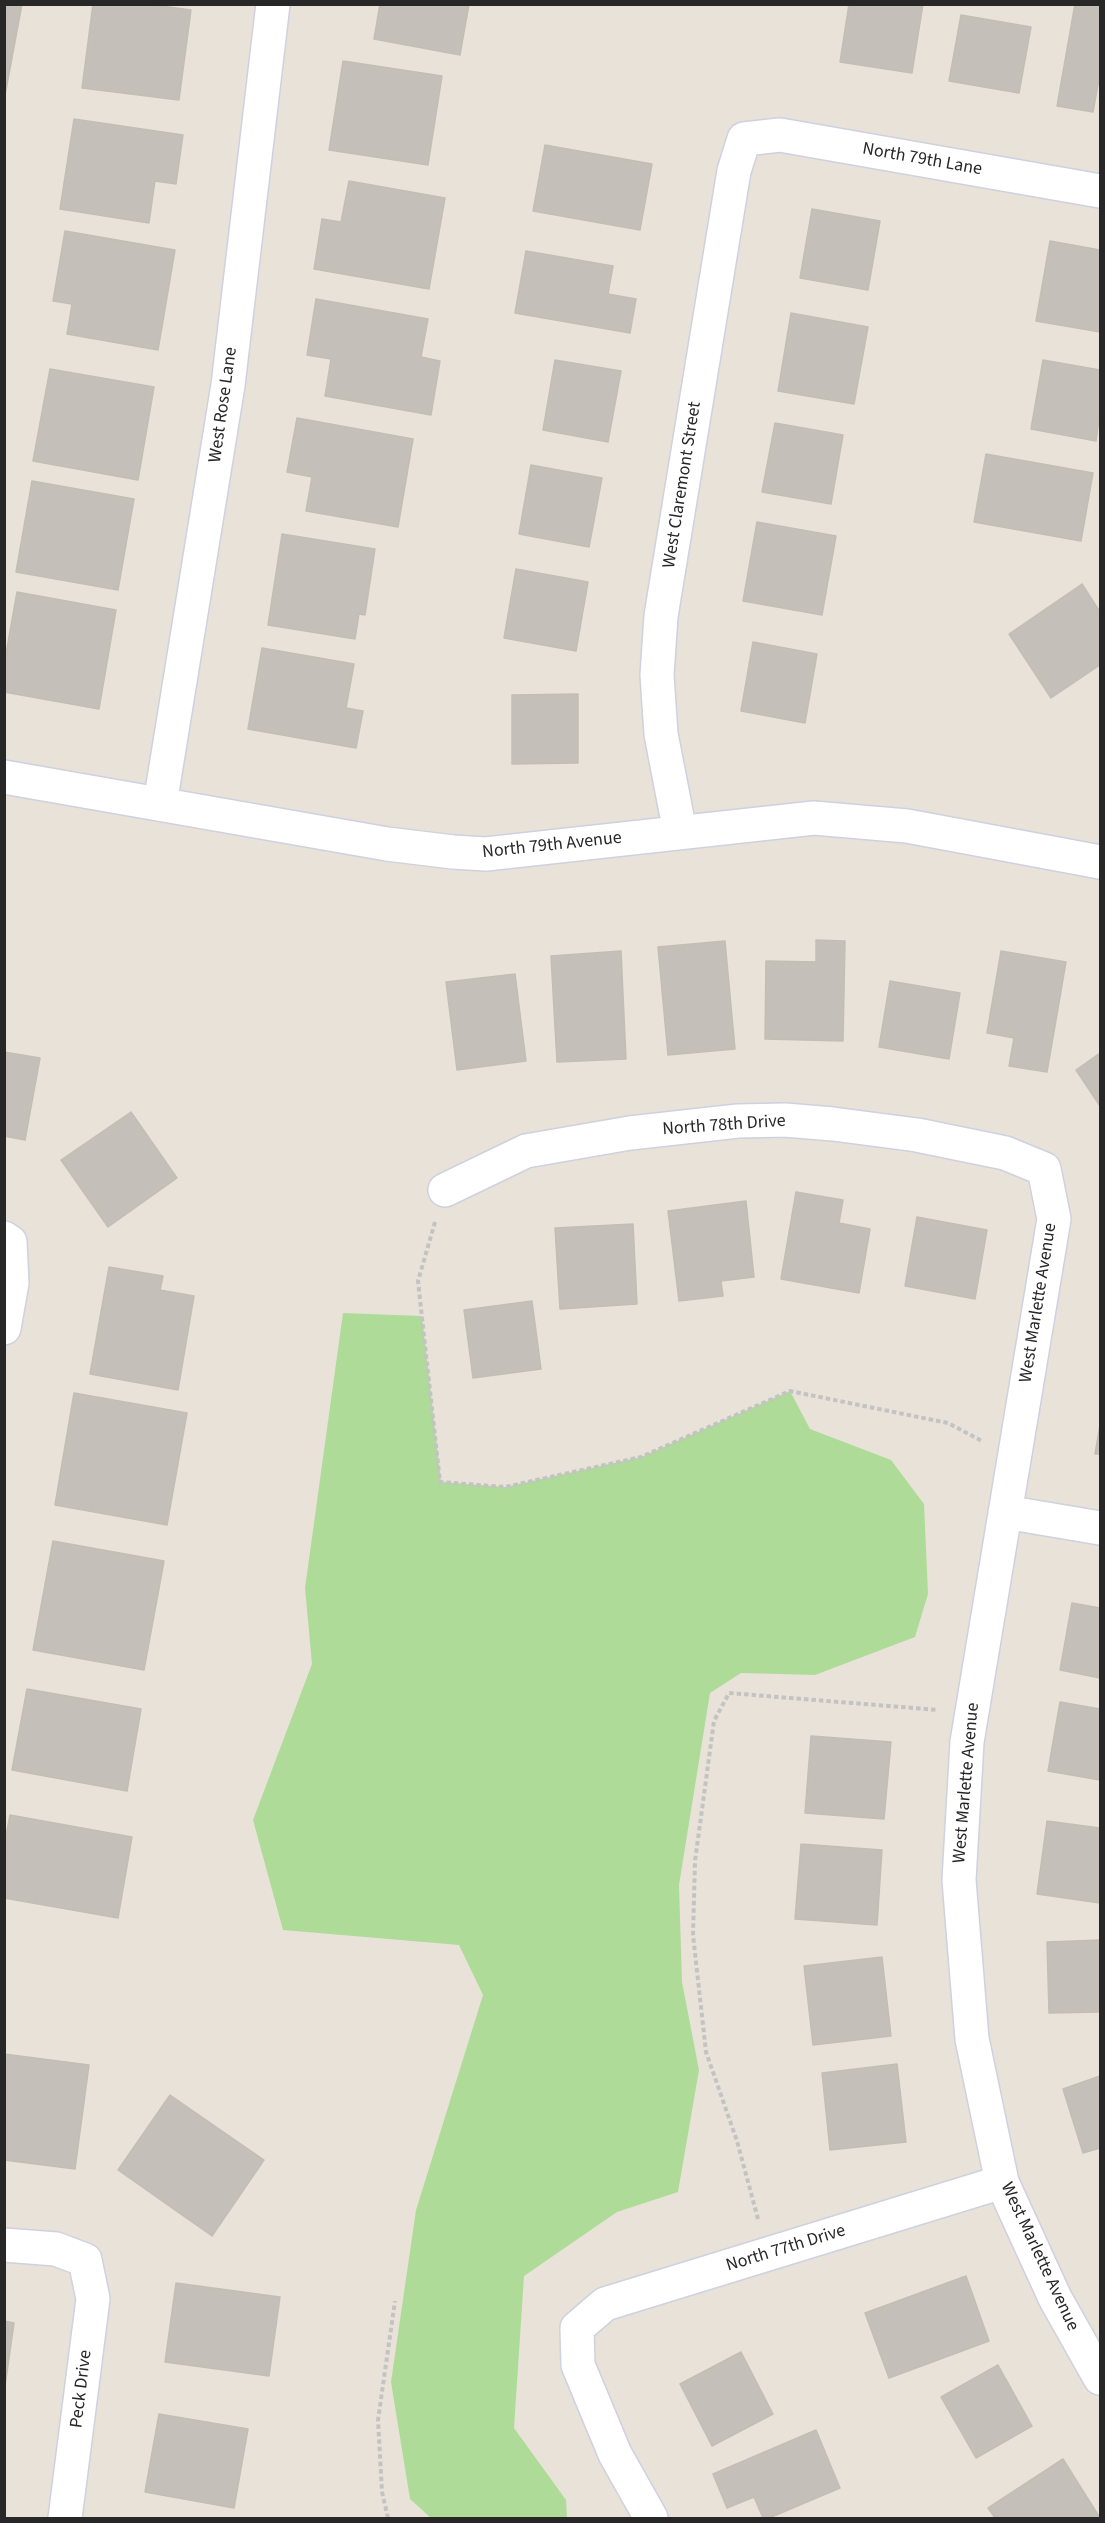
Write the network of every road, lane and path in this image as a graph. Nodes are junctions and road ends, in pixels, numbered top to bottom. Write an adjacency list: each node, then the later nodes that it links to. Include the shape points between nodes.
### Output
1 (273, 4): 5 (street, West Rose Lane, via 228,386)
2 (744, 139): 3 (street, North 79th Lane, via 780,135); 6 (street, West Claremont Street, via 734,171 662,616 657,675 661,734)
3 (1101, 191)
4 (4, 777): 5 (street, North 79th Avenue)
5 (160, 804): 6 (street, North 79th Avenue, via 387,844 486,855)
6 (680, 832): 7 (street, North 79th Avenue, via 785,819 853,820 907,826)
7 (1101, 862)
8 (1044, 1169): 9 (street, North 78th Drive, via 1005,1153 917,1135 784,1120 738,1121 630,1133 526,1151); 12 (street, West Marlette Avenue, via 1054,1219)
9 (445, 1190): 12 (path, via 418,1281 440,1482 505,1487 641,1457 790,1391 948,1423)
10 (7, 1240): 11 (street, via 12,1283)
11 (4, 1328)
12 (1014, 1458): 13 (street, West Marlette Avenue)
13 (1005, 1512): 14 (street); 15 (street, West Marlette Avenue)
14 (1101, 1528)
15 (971, 1713): 16 (street, West Marlette Avenue, via 959,1880 972,2039); 18 (path, via 729,1693 714,1721 695,1861 693,1935 706,2052 737,2141)
16 (1002, 2182): 18 (street, North 77th Drive); 20 (street, West Marlette Avenue, via 1055,2298)
17 (4, 2245): 21 (street, Peck Drive, via 56,2249 85,2260 93,2299)
18 (768, 2254): 23 (street, North 77th Drive, via 605,2304 577,2328 578,2365 615,2454)
19 (395, 2301): 22 (path, via 378,2420 382,2492)
20 (1101, 2378)
21 (66, 2518)
22 (388, 2518)
23 (651, 2518)

